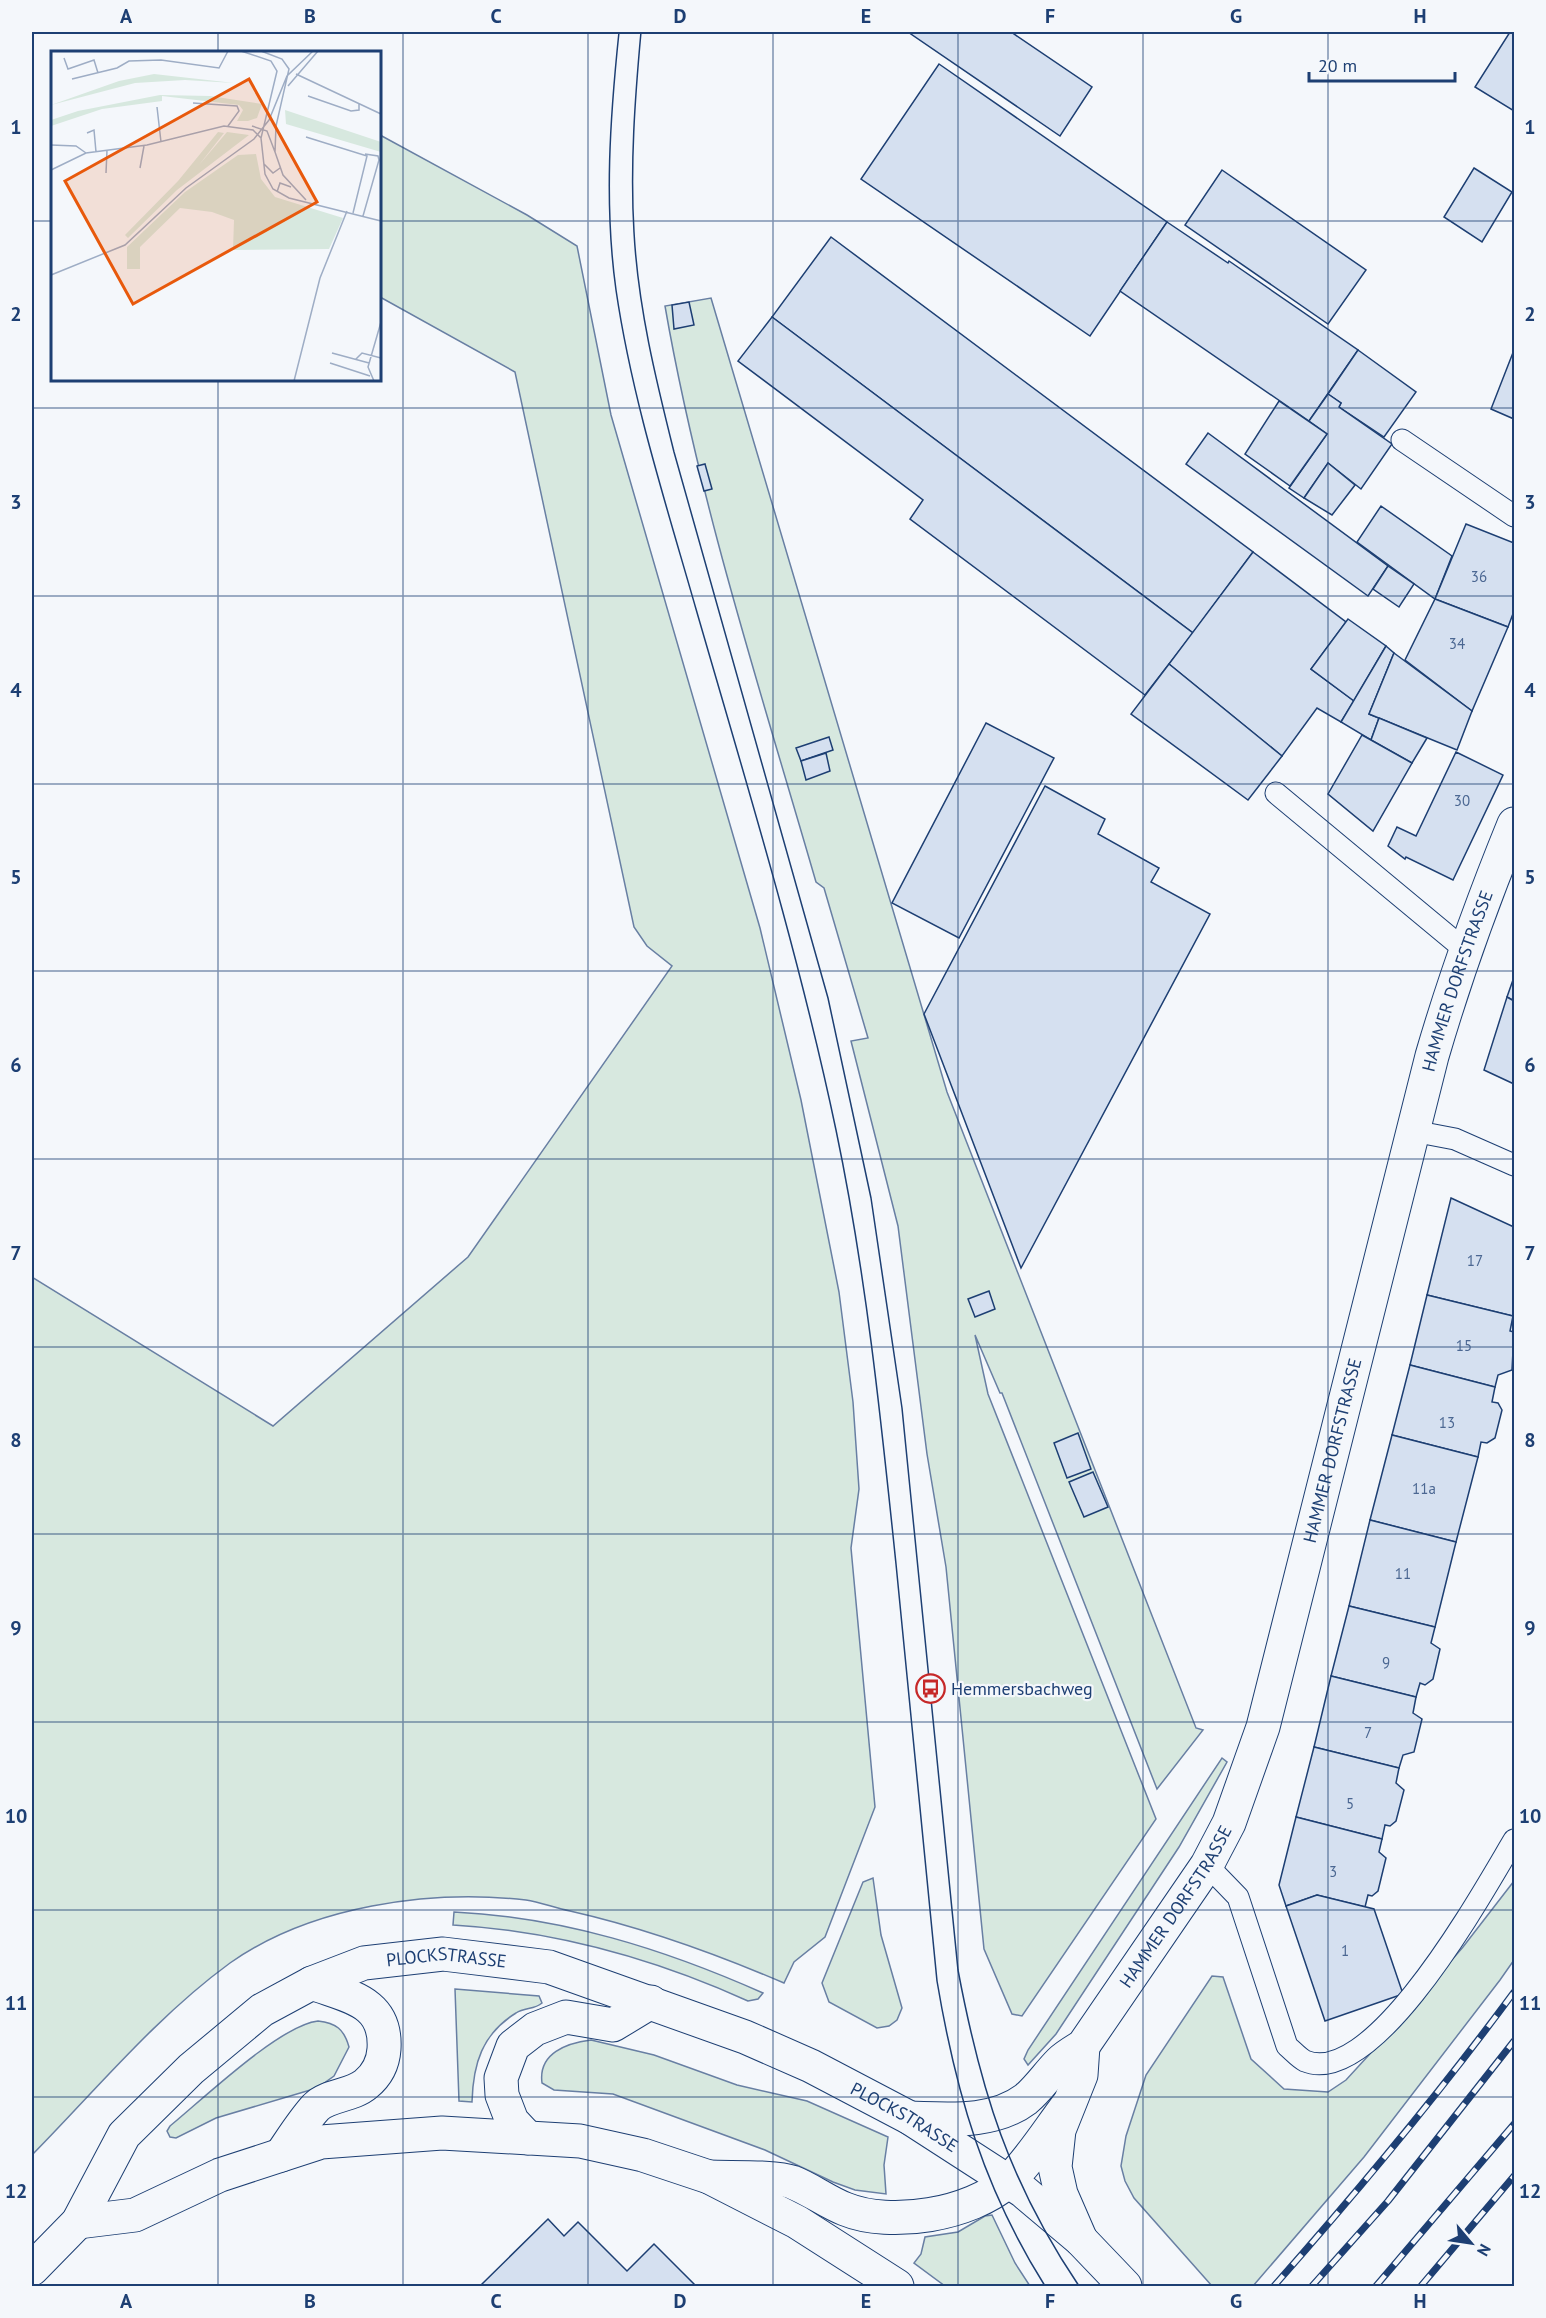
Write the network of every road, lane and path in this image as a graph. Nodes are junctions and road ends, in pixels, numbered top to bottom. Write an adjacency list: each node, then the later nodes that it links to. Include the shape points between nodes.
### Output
1 (1402, 440): 2 (lane)
2 (1515, 516)
3 (1276, 793): 5 (lane)
4 (1515, 824): 5 (main road, HAMMER DORFSTRASSE)
5 (1466, 950): 6 (main road, HAMMER DORFSTRASSE)
6 (1413, 1131): 7 (lane, via 1455,1138); 9 (main road, HAMMER DORFSTRASSE, via 1263,1727 1229,1823)
7 (1515, 1165)
8 (1515, 1840): 9 (lane, via 1416,1994 1352,2053 1332,2062 1305,2061 1287,2046 1238,1897)
9 (1207, 1865): 12 (main road, HAMMER DORFSTRASSE)
10 (312, 1983): 11 (main road, PLOCKSTRASSE, via 364,1963 443,1954 549,1967); 16 (main road, via 371,2007 380,2017 385,2034 384,2060 365,2085 318,2105); 19 (main road, PLOCKSTRASSE, via 262,2010 191,2069 124,2135)
11 (651, 2002): 14 (main road, PLOCKSTRASSE, via 811,2066); 15 (main road, via 613,2025 566,2017 535,2029 513,2046 501,2078 502,2095 512,2121)
12 (1083, 2046): 13 (main road, HAMMER DORFSTRASSE, via 1081,2075); 14 (main road, HAMMER DORFSTRASSE, via 1061,2061 1024,2100 1008,2109 967,2119)
13 (1067, 2106): 18 (main road, HAMMER DORFSTRASSE); 20 (main road, HAMMER DORFSTRASSE, via 1059,2130 1055,2167 1060,2194)
14 (910, 2118): 18 (main road, PLOCKSTRASSE)
15 (528, 2138): 16 (main road, via 442,2133 321,2142); 17 (main road, via 580,2141 643,2155)
16 (281, 2155): 19 (main road, via 220,2175 135,2215)
17 (709, 2177): 18 (main road, HAMMER DORFSTRASSE, via 790,2182 847,2210 907,2217 953,2210); 22 (main road, via 797,2222)
18 (1009, 2181): 20 (main road, PLOCKSTRASSE)
19 (78, 2222): 21 (main road, PLOCKSTRASSE)
20 (1081, 2240): 23 (main road, PLOCKSTRASSE)
21 (32, 2269)
22 (897, 2286)
23 (1125, 2286)

